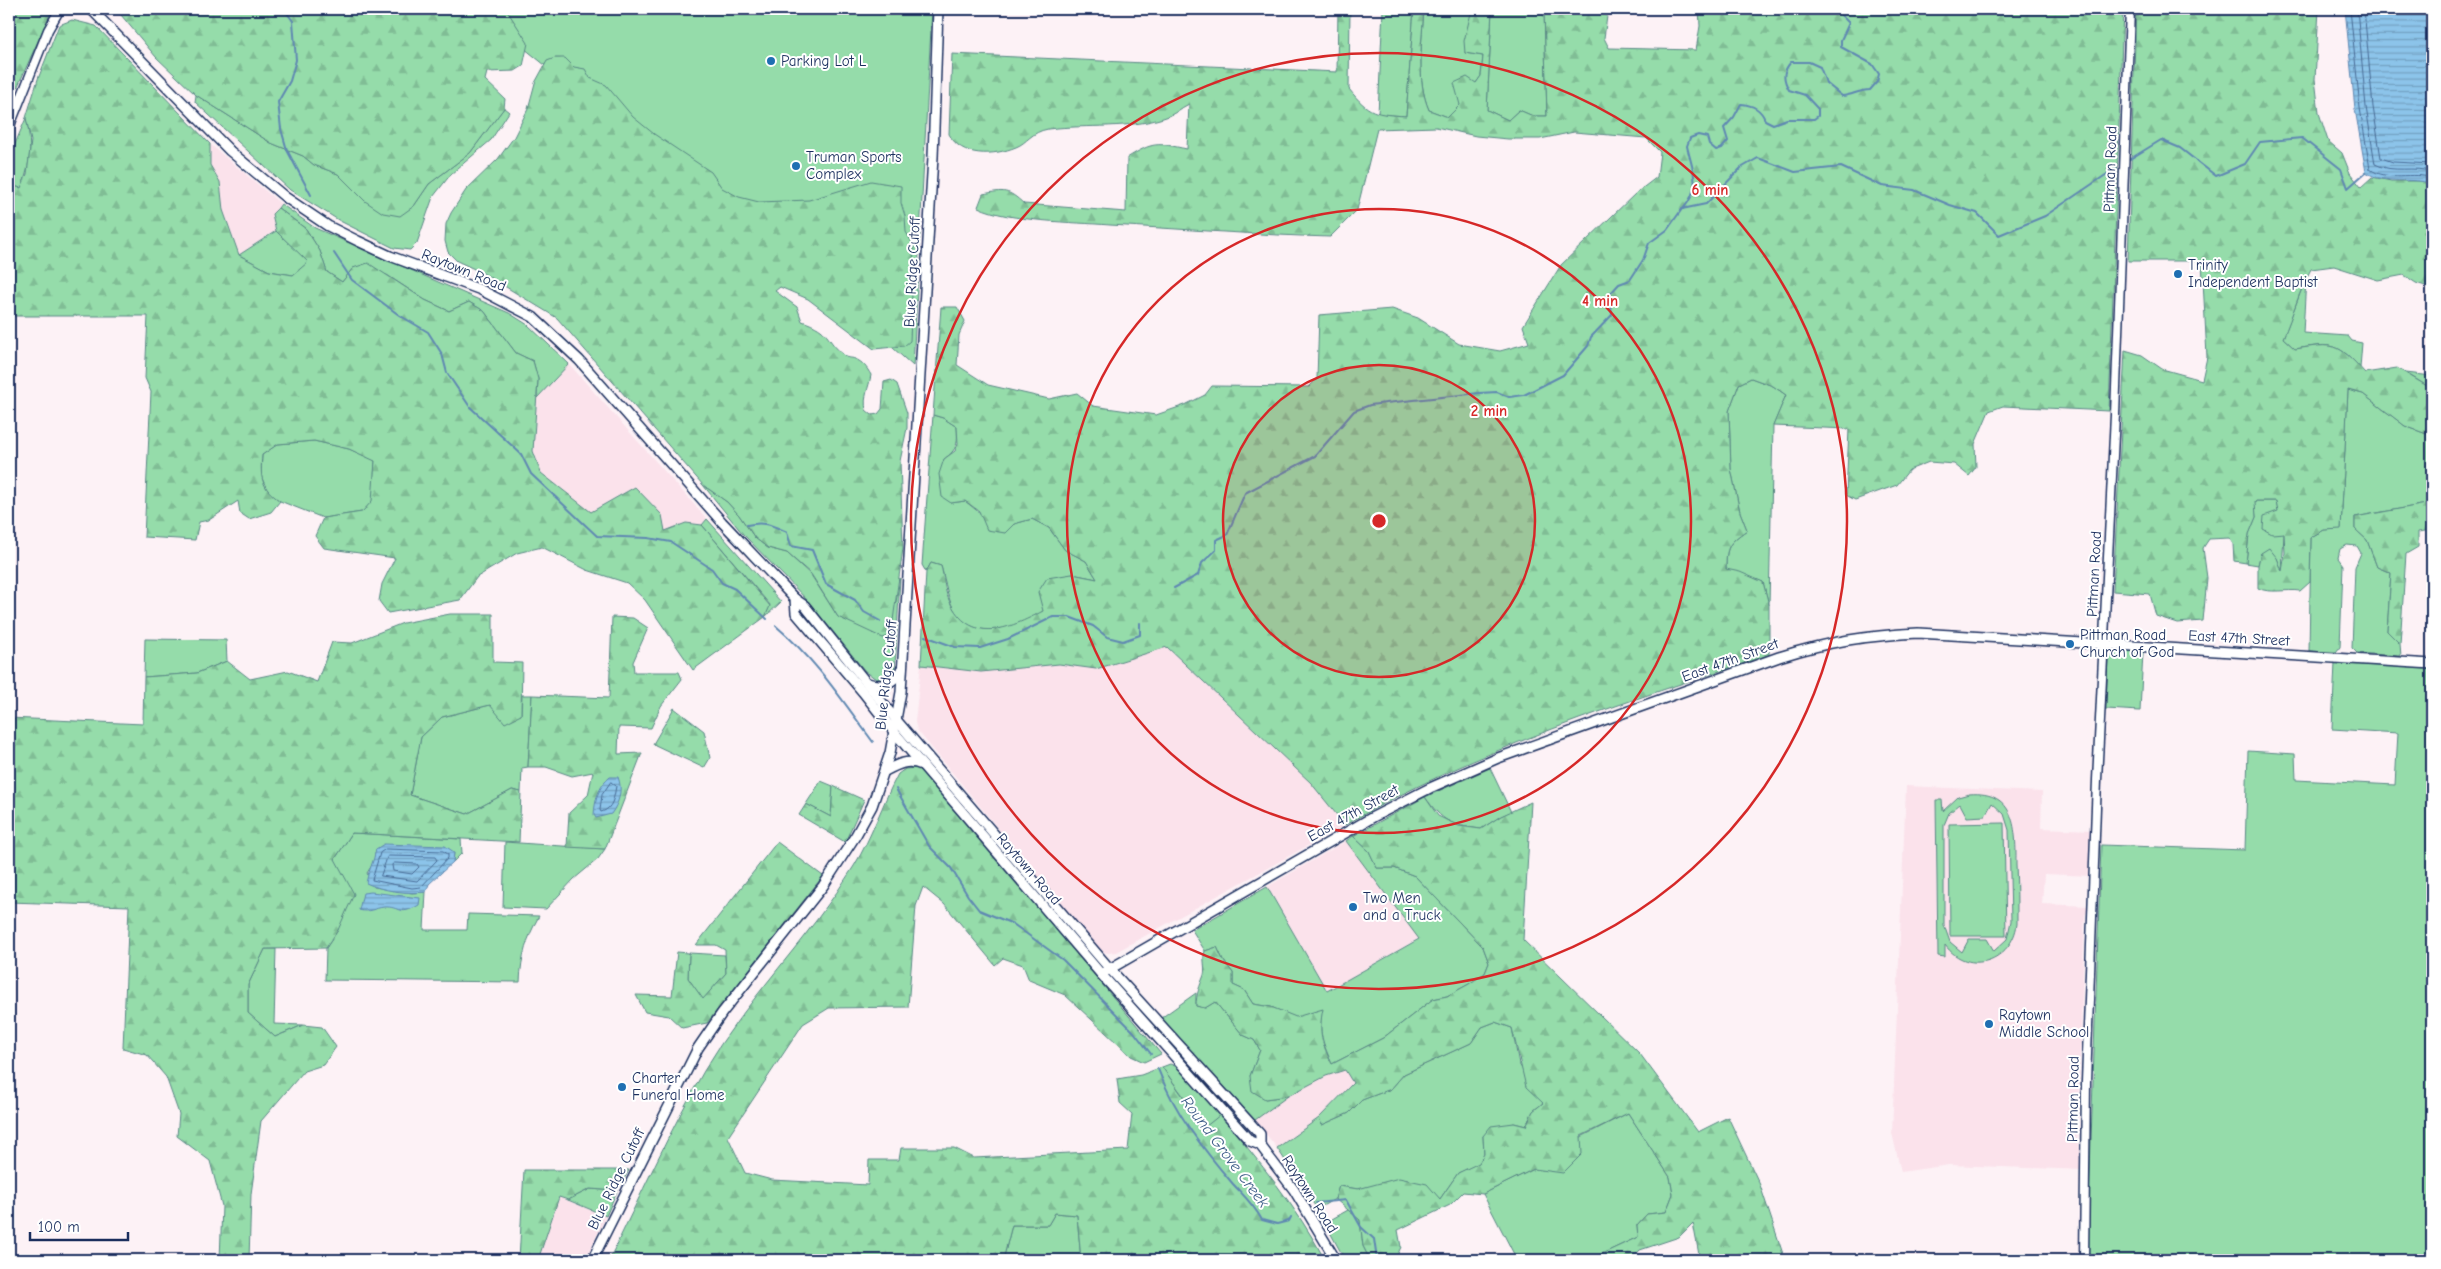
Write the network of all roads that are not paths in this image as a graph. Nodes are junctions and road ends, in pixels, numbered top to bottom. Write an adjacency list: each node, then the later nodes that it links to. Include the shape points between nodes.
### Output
1 (60, 9): 5 (street, via 48,30)
2 (91, 9): 6 (main road, Raytown Road, via 230,151 285,197 346,235 390,256 480,290 532,317 579,360 722,522)
3 (938, 9): 9 (main road, Blue Ridge Cutoff)
4 (2130, 9): 7 (street, Pittman Road)
5 (9, 128)
6 (795, 599): 10 (main road, Raytown Road, via 805,606); 12 (main road, Raytown Road, via 796,614)
7 (2105, 644): 8 (main road, East 47th Street); 15 (main road, East 47th Street, via 1918,633 1868,636 1823,644 1779,657 1498,758 1430,788 1373,816); 20 (street, Pittman Road, via 2086,1082)
8 (2432, 664)
9 (902, 668): 10 (main road, via 890,683); 11 (main road, Blue Ridge Cutoff)
10 (868, 683): 11 (main road, Raytown Road)
11 (897, 721): 12 (main road, Blue Ridge Cutoff); 15 (main road, Raytown Road)
12 (895, 733): 13 (main road, Raytown Road); 14 (main road, Blue Ridge Cutoff)
13 (922, 766): 14 (main road, via 909,762); 16 (main road, Raytown Road)
14 (885, 771): 18 (main road, Blue Ridge Cutoff, via 872,806 838,864 698,1048)
15 (1109, 968): 16 (main road, East 47th Street); 17 (main road, Raytown Road, via 1260,1134)
16 (1101, 974): 17 (main road, Raytown Road, via 1250,1141)
17 (1260, 1145): 19 (main road, Raytown Road, via 1294,1190)
18 (592, 1260)
19 (1336, 1260)
20 (2084, 1260)

